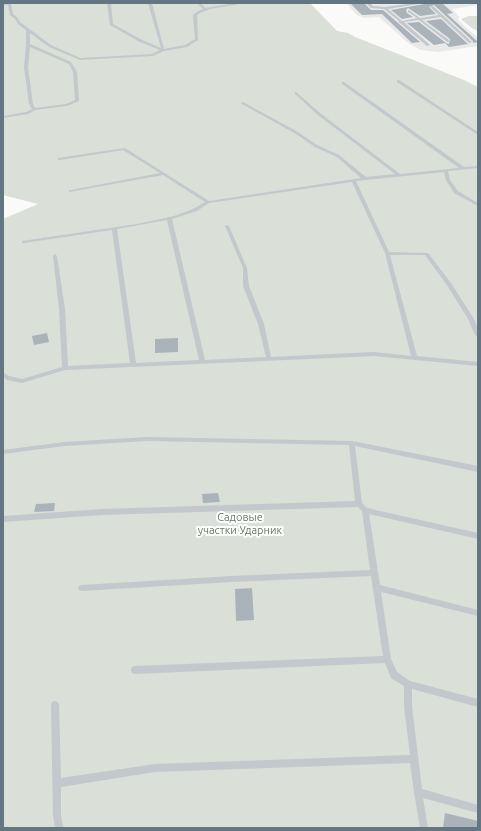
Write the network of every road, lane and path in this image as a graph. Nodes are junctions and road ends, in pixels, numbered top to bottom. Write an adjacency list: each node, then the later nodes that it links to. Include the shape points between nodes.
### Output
1 (9, 3): 2 (lane); 9 (lane); 17 (lane, via 11,14)
2 (15, 3)
3 (109, 3): 22 (lane, via 111,24)
4 (150, 3): 22 (lane)
5 (199, 3): 12 (lane)
6 (243, 3): 12 (lane)
7 (368, 3): 11 (lane, via 372,7)
8 (422, 3): 11 (lane)
9 (3, 4)
10 (432, 7): 14 (lane)
11 (385, 8): 16 (lane)
12 (204, 9): 22 (lane, via 195,15 197,39 186,46)
13 (409, 11): 15 (lane)
14 (442, 16): 15 (lane); 19 (lane)
15 (420, 19): 16 (lane); 18 (lane)
16 (400, 22): 21 (lane)
17 (28, 30): 20 (lane); 22 (lane, via 50,46 80,59 144,56)
18 (448, 41)
19 (470, 42)
20 (28, 45): 27 (lane, via 26,67 31,104); 27 (lane, via 70,63 76,72 78,101)
21 (428, 45)
22 (163, 50)
23 (398, 81): 29 (lane)
24 (343, 83): 32 (lane)
25 (296, 93): 35 (lane, via 319,114)
26 (242, 103): 36 (lane, via 338,156)
27 (34, 109): 28 (lane, via 27,113)
28 (3, 117)
29 (478, 134)
30 (60, 159): 34 (lane, via 124,148)
31 (478, 167): 32 (lane)
32 (464, 169): 33 (lane)
33 (446, 170): 35 (lane); 40 (lane, via 448,180 456,192)
34 (164, 174): 38 (lane); 39 (lane)
35 (399, 175): 36 (lane)
36 (364, 178): 37 (lane)
37 (353, 180): 39 (lane); 45 (lane)
38 (71, 190)
39 (208, 202): 41 (lane, via 195,210)
40 (478, 205)
41 (169, 218): 43 (lane); 50 (lane)
42 (227, 226): 49 (lane, via 245,268 246,286 261,324)
43 (114, 228): 44 (lane); 52 (lane)
44 (24, 242)
45 (387, 253): 47 (lane, via 426,254 449,284); 48 (lane)
46 (55, 256): 53 (lane, via 62,309)
47 (478, 335)
48 (414, 357): 49 (lane, via 374,354); 51 (lane)
49 (269, 358): 50 (lane)
50 (202, 361): 52 (lane)
51 (478, 364)
52 (134, 365): 53 (lane)
53 (65, 368): 54 (lane, via 22,381 7,378)
54 (3, 374)
55 (352, 443): 56 (lane, via 147,439 64,444); 57 (lane); 58 (lane)
56 (3, 452)
57 (478, 469)
58 (359, 504): 59 (lane); 60 (lane, via 102,512)
59 (365, 510): 61 (lane); 62 (lane)
60 (3, 519)
61 (478, 536)
62 (374, 574): 63 (lane); 64 (lane)
63 (82, 588)
64 (377, 588): 65 (lane); 66 (lane)
65 (478, 613)
66 (387, 659): 67 (lane); 68 (lane, via 394,675)
67 (135, 670)
68 (408, 684): 69 (lane); 71 (lane)
69 (478, 702)
70 (55, 705): 72 (lane)
71 (414, 760): 72 (lane, via 155,768); 73 (lane)
72 (56, 782): 75 (lane)
73 (418, 792): 74 (lane); 76 (lane)
74 (478, 809)
75 (59, 828)
76 (424, 828)

